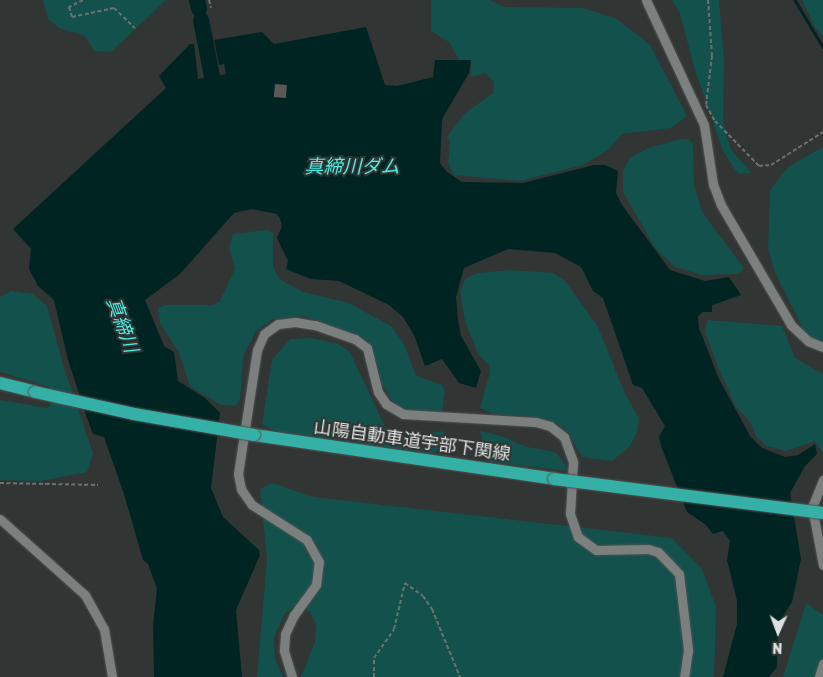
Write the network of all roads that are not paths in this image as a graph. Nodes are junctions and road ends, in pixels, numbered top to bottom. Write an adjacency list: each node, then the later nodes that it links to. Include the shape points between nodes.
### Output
1 (646, 0): 2 (street, via 704,125 713,184 720,205 790,324 808,341)
2 (823, 347)
3 (0, 383): 5 (highway, 山陽自動車道宇部下関線, bridge, via 134,414 254,436)
4 (823, 480): 7 (street, via 812,507)
5 (823, 514)
6 (0, 519): 9 (street, via 85,595 104,629)
7 (823, 565)
8 (823, 664): 12 (street)
9 (112, 677)
10 (292, 677): 11 (street, via 284,650 285,634 294,615 316,586 319,562 307,540 252,505 241,489 238,474 257,350 264,334 278,324 295,322 315,325 355,339 367,348 378,392 386,404 403,414 536,422 550,426 564,437 573,462 570,514 578,537 596,550 648,549 658,552 679,574 688,650)
11 (684, 677)
12 (819, 677)

